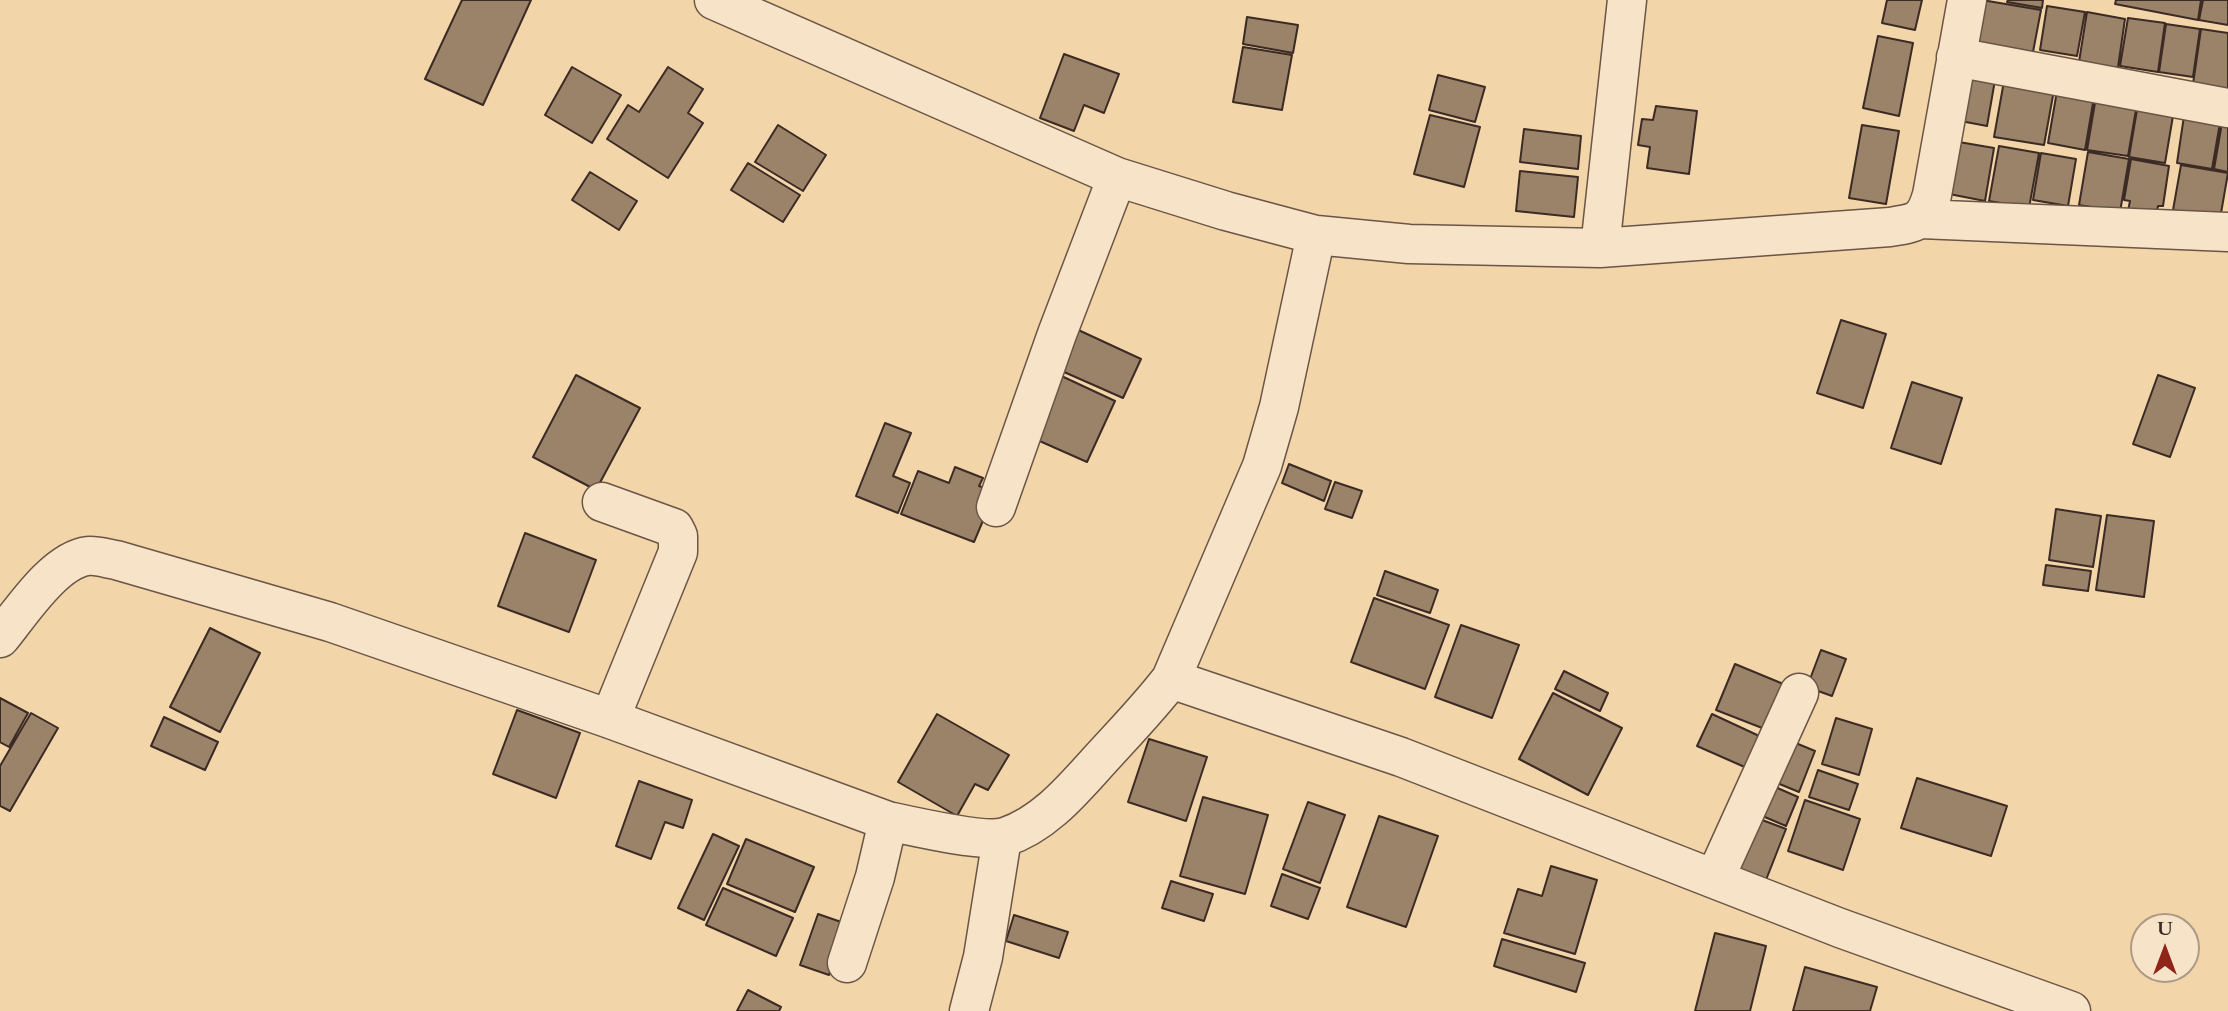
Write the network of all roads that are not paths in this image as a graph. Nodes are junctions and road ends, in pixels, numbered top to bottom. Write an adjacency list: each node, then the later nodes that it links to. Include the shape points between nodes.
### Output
1 (714, 0): 6 (street)
2 (1627, 0): 10 (street)
3 (1968, 0): 4 (street)
4 (1956, 57): 5 (street); 7 (street, via 1932,195)
5 (2228, 108)
6 (1117, 177): 9 (street); 12 (street)
7 (1922, 219): 8 (street); 10 (street, via 1890,227)
8 (2228, 232)
9 (1316, 234): 10 (street, via 1409,244); 14 (street, via 1262,466)
10 (1600, 247)
11 (602, 502): 16 (street, via 674,528 680,544)
12 (996, 507)
13 (0, 638): 16 (street, via 65,565 88,556 116,560 330,622)
14 (1171, 679): 18 (street, via 1076,789 1031,824); 19 (street, via 1401,757)
15 (1799, 693): 19 (street)
16 (610, 719): 17 (street)
17 (888, 821): 18 (street, via 951,834); 20 (street)
18 (1003, 838): 21 (street, via 984,957)
19 (1715, 878): 22 (street)
20 (847, 963)
21 (969, 1011)
22 (2071, 1011)

